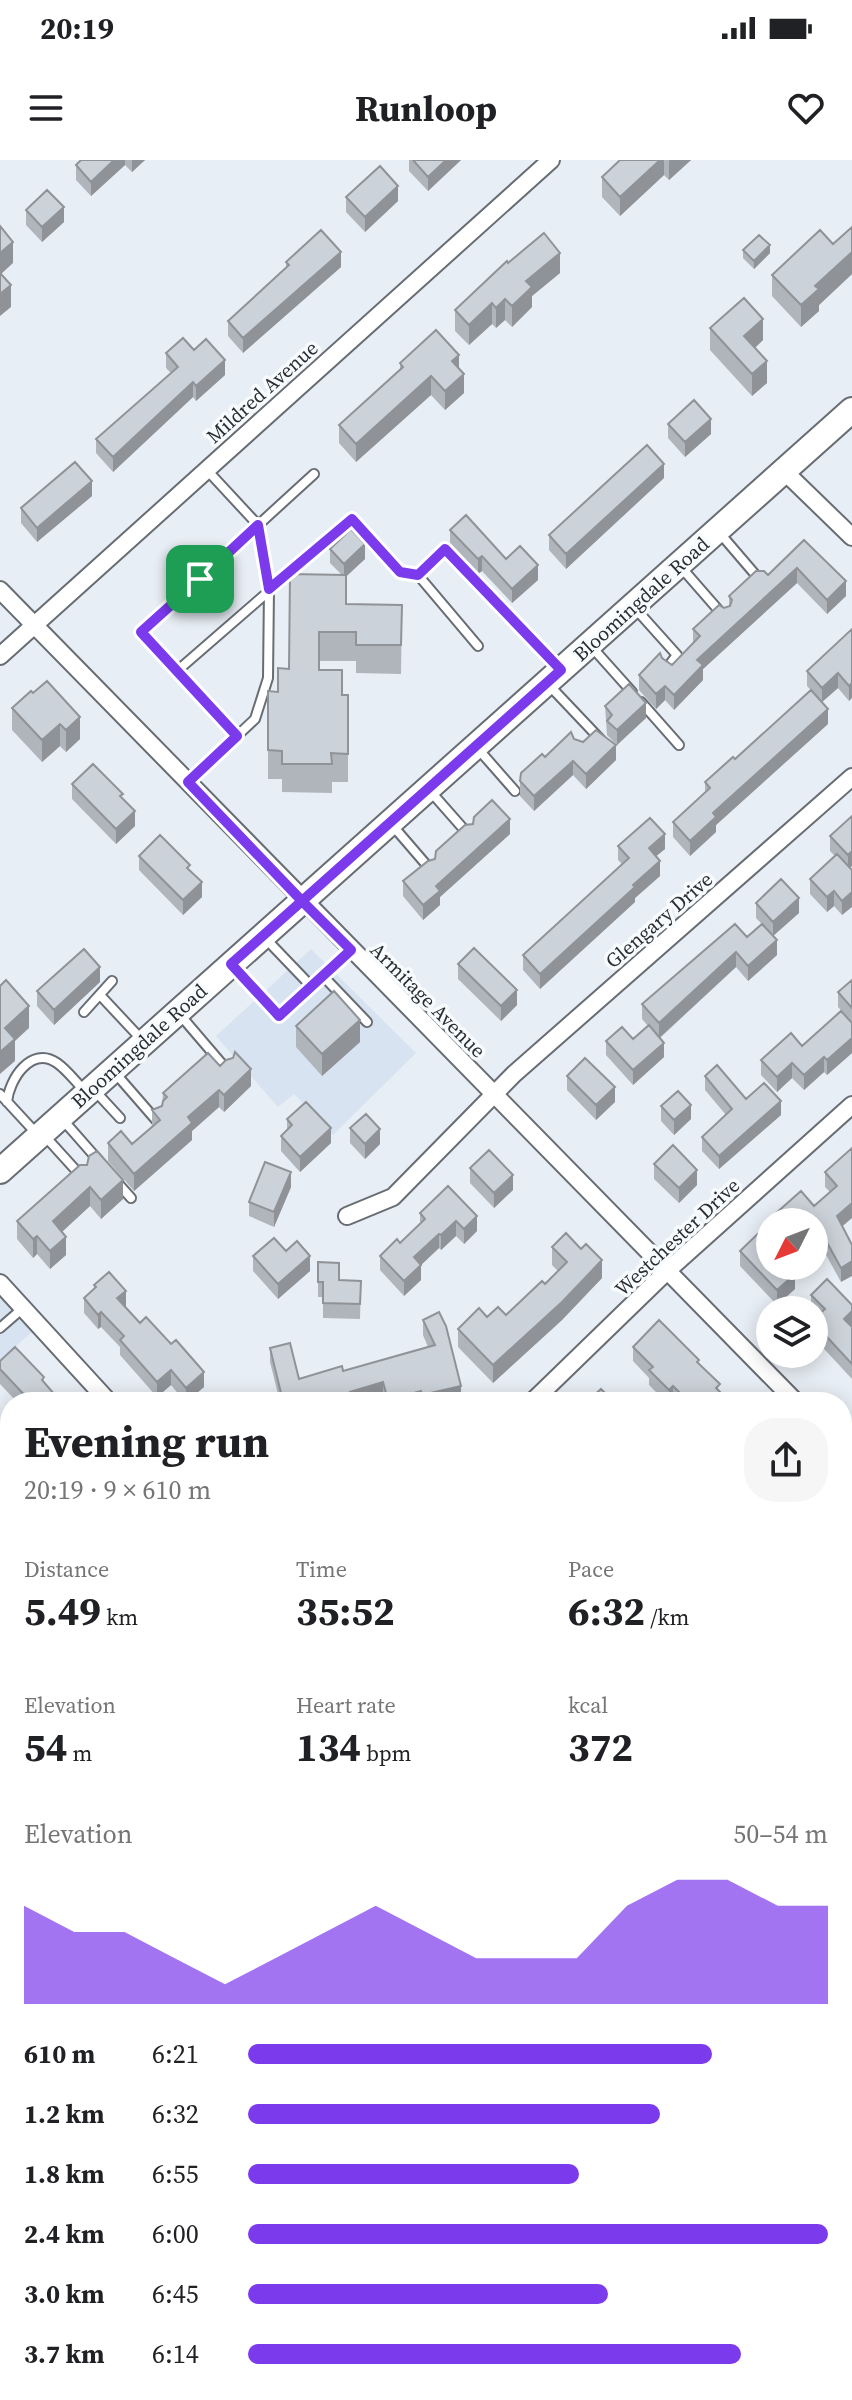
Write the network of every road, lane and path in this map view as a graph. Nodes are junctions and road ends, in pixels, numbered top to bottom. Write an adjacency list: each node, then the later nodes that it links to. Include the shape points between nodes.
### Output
1 (551, 160): 3 (street, Mildred Avenue)
2 (852, 410): 4 (main road, Bloomingdale Road)
3 (206, 469): 6 (lane); 16 (street, Mildred Avenue)
4 (784, 471): 7 (main road, Bloomingdale Road); 8 (street)
5 (314, 474): 6 (lane)
6 (258, 525): 12 (lane); 21 (lane, via 141,632)
7 (717, 531): 9 (main road, Bloomingdale Road); 11 (lane)
8 (852, 537)
9 (679, 565): 14 (main road, Bloomingdale Road); 15 (lane)
10 (418, 575): 12 (lane, via 400,572 352,519); 18 (lane); 22 (lane, via 445,549)
11 (760, 580)
12 (269, 589): 21 (lane); 24 (lane, via 268,678 255,719)
13 (0, 590): 16 (street, Armitage Avenue)
14 (633, 606): 17 (main road, Bloomingdale Road); 20 (lane, via 677,655)
15 (725, 616)
16 (34, 625): 19 (street, Mildred Avenue); 30 (street, Armitage Avenue)
17 (590, 645): 22 (main road, Bloomingdale Road); 27 (lane)
18 (478, 646)
19 (0, 656)
20 (667, 668)
21 (177, 671): 24 (lane)
22 (554, 676): 23 (lane); 28 (main road, Bloomingdale Road)
23 (592, 732): 25 (lane); 26 (lane)
24 (237, 736): 30 (lane)
25 (585, 740)
26 (603, 742)
27 (679, 745)
28 (475, 746): 31 (main road, Bloomingdale Road); 32 (lane)
29 (852, 777): 52 (street, Glengary Drive)
30 (188, 782): 36 (street, Armitage Avenue)
31 (428, 789): 33 (main road, Bloomingdale Road); 34 (lane)
32 (515, 791)
33 (389, 823): 35 (lane); 36 (main road, Bloomingdale Road)
34 (468, 834)
35 (430, 869)
36 (302, 901): 37 (main road, Bloomingdale Road); 38 (street, Armitage Avenue)
37 (263, 936): 39 (main road, Bloomingdale Road); 42 (lane)
38 (351, 950): 40 (lane); 52 (street, Armitage Avenue)
39 (231, 964): 42 (lane, via 279,1016); 45 (main road, Bloomingdale Road)
40 (323, 976): 42 (lane); 46 (lane)
41 (112, 981): 43 (lane)
42 (311, 986)
43 (100, 995): 44 (lane); 47 (lane)
44 (84, 1012)
45 (178, 1012): 47 (main road, Bloomingdale Road); 49 (lane)
46 (367, 1022)
47 (144, 1042): 48 (main road, Bloomingdale Road)
48 (112, 1070): 50 (main road, Bloomingdale Road); 56 (lane)
49 (228, 1071)
50 (90, 1091): 53 (lane, via 56,1062 36,1059 18,1072); 55 (lane); 57 (main road, Bloomingdale Road)
51 (0, 1094): 53 (lane)
52 (495, 1096): 61 (street, Glengary Drive, via 393,1197); 62 (street, Armitage Avenue)
53 (7, 1102): 57 (lane)
54 (852, 1105): 62 (street, Westchester Drive)
55 (120, 1118)
56 (156, 1120)
57 (47, 1129): 58 (main road, Bloomingdale Road); 59 (lane); 60 (lane)
58 (0, 1171)
59 (83, 1178)
60 (131, 1198)
61 (347, 1216)
62 (667, 1271): 67 (street, Westchester Drive); 68 (street, Armitage Avenue)
63 (0, 1283): 64 (street)
64 (23, 1308): 65 (lane); 66 (street)
65 (0, 1328)
66 (100, 1392)
67 (542, 1392)
68 (786, 1392)

